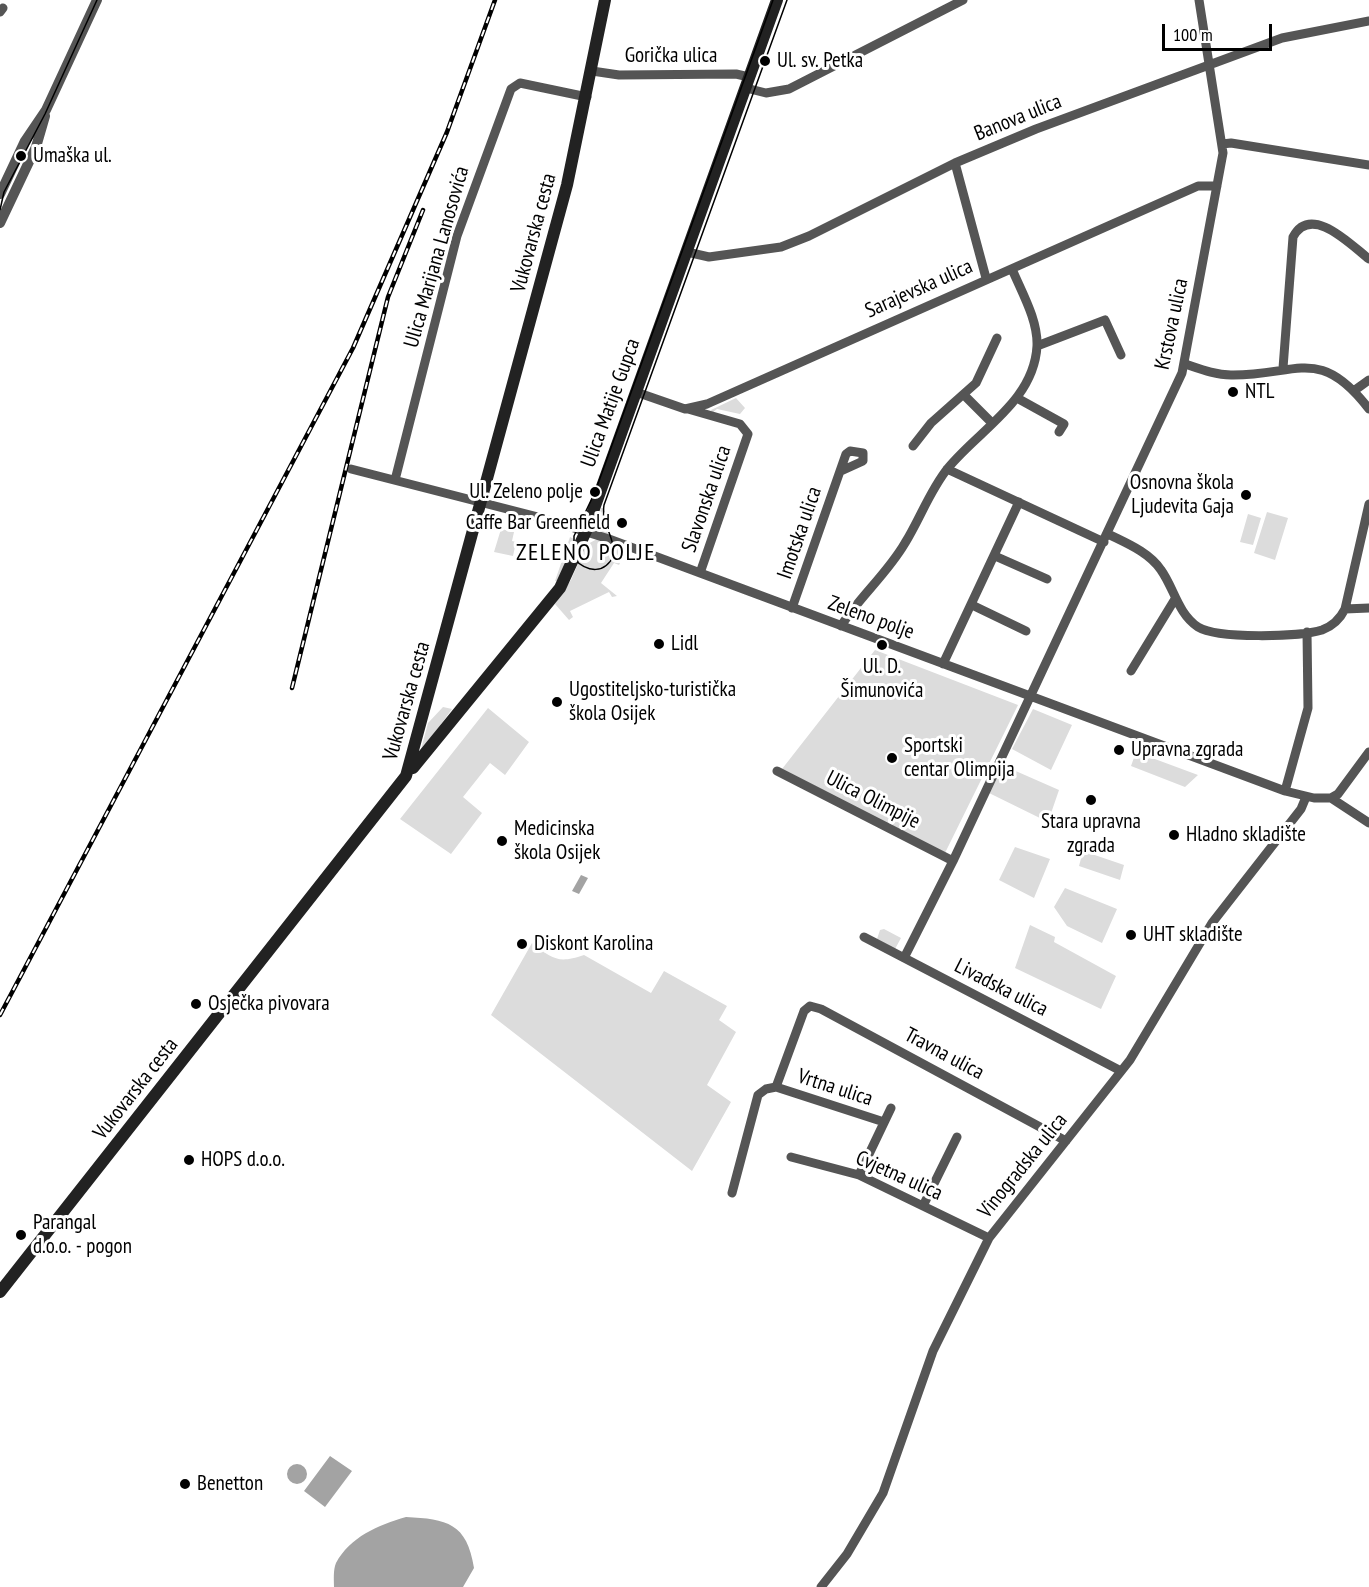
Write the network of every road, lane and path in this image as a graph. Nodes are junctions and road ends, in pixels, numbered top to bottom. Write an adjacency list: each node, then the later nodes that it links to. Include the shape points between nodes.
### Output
1 (97, 0): 11 (street)
2 (604, 0): 8 (main road, Vukovarska cesta)
3 (777, 0): 9 (main road, Ulica Matije Gupca)
4 (963, 0): 9 (street, Gorička ulica, via 789,89 766,93)
5 (1199, 0): 7 (street, Krstova ulica)
6 (1369, 21): 7 (street, Banova ulica, via 1282,38)
7 (1208, 66): 12 (street, Krstova ulica); 13 (street, Banova ulica)
8 (592, 71): 9 (street, Gorička ulica, via 619,75 736,74); 10 (main road, Vukovarska cesta)
9 (748, 82): 18 (main road, Ulica Matije Gupca)
10 (587, 97): 40 (street, Ulica Marijana Lanosovića, via 531,84 520,83 511,89 457,236); 41 (main road, Vukovarska cesta)
11 (46, 110): 16 (street, via 25,141); 17 (street, via 36,147)
12 (1222, 144): 14 (street); 15 (street, Krstova ulica)
13 (955, 163): 18 (street, Banova ulica, via 781,247 709,257); 21 (street)
14 (1369, 165)
15 (1216, 186): 20 (street, Sarajevska ulica, via 1198,186); 25 (street, Krstova ulica)
16 (0, 194)
17 (0, 223)
18 (687, 252): 29 (main road, Ulica Matije Gupca)
19 (1369, 259): 26 (street, via 1325,226 1306,225 1297,230 1293,237)
20 (1012, 269): 21 (street, Sarajevska ulica); 23 (street, via 1035,324)
21 (986, 278): 32 (street, Sarajevska ulica, via 707,404)
22 (997, 338): 30 (street, via 976,383)
23 (1037, 346): 24 (street, via 1105,320); 31 (street, via 1029,377)
24 (1121, 355)
25 (1185, 364): 26 (street, via 1230,375); 45 (street, Krstova ulica)
26 (1284, 368): 28 (street, via 1322,369)
27 (1369, 380): 28 (street)
28 (1354, 390): 33 (street)
29 (636, 392): 32 (street); 44 (main road, Ulica Matije Gupca)
30 (964, 395): 34 (street); 36 (street, via 931,423)
31 (1017, 398): 34 (street); 35 (street, via 1064,424)
32 (685, 409): 47 (street, Slavonska ulica, via 740,424 748,437)
33 (1369, 409)
34 (992, 423): 38 (street)
35 (1059, 432)
36 (913, 446)
37 (351, 469): 40 (street, Zeleno polje)
38 (947, 469): 42 (street); 54 (street, via 893,561)
39 (841, 471): 51 (street, Imotska ulica)
40 (394, 480): 41 (street, Zeleno polje)
41 (482, 502): 44 (street, Zeleno polje); 62 (main road, Vukovarska cesta)
42 (1019, 502): 45 (street); 46 (street)
43 (1369, 504): 53 (street)
44 (586, 531): 47 (street, Zeleno polje); 62 (main road, Ulica Matije Gupca, via 560,588)
45 (1106, 538): 49 (street, via 1132,546 1156,564); 59 (street, Krstova ulica)
46 (995, 556): 48 (street); 50 (street)
47 (700, 573): 51 (street, Zeleno polje)
48 (1047, 579)
49 (1175, 599): 56 (street, via 1191,621 1207,631); 58 (street)
50 (972, 605): 55 (street); 57 (street)
51 (792, 608): 54 (street, Zeleno polje)
52 (1369, 608): 53 (street)
53 (1345, 609): 56 (street, via 1328,627)
54 (841, 626): 57 (street, Zeleno polje)
55 (1026, 631)
56 (1307, 632): 63 (street, via 1308,708)
57 (943, 664): 59 (street, Zeleno polje)
58 (1131, 671)
59 (1029, 697): 63 (street, Zeleno polje); 67 (street)
60 (1369, 752): 65 (street, via 1338,794)
61 (777, 771): 67 (street, Ulica Olimpije)
62 (406, 777): 82 (main road, Vukovarska cesta)
63 (1285, 791): 64 (street, Zeleno polje)
64 (1306, 797): 65 (street, Zeleno polje); 71 (street, Vinogradska ulica, via 1212,923)
65 (1330, 798): 66 (street)
66 (1369, 823)
67 (952, 861): 69 (street)
68 (864, 937): 69 (street, Livadska ulica)
69 (904, 958): 71 (street, Livadska ulica)
70 (804, 1011): 72 (street, Vrtna ulica); 76 (street, Travna ulica, via 810,1006 821,1010)
71 (1121, 1071): 76 (street, Vinogradska ulica)
72 (776, 1087): 74 (street, Vrtna ulica); 79 (street, Vrtna ulica, via 758,1095)
73 (891, 1108): 74 (street)
74 (884, 1122): 78 (street)
75 (957, 1137): 80 (street)
76 (1066, 1141): 81 (street, Vinogradska ulica)
77 (791, 1157): 78 (street, Cvjetna ulica)
78 (860, 1175): 80 (street, Cvjetna ulica)
79 (732, 1192)
80 (923, 1206): 81 (street, Cvjetna ulica)
81 (989, 1238): 83 (street, Vinogradska ulica, via 933,1351 883,1493 848,1554)
82 (0, 1292)
83 (821, 1587)

